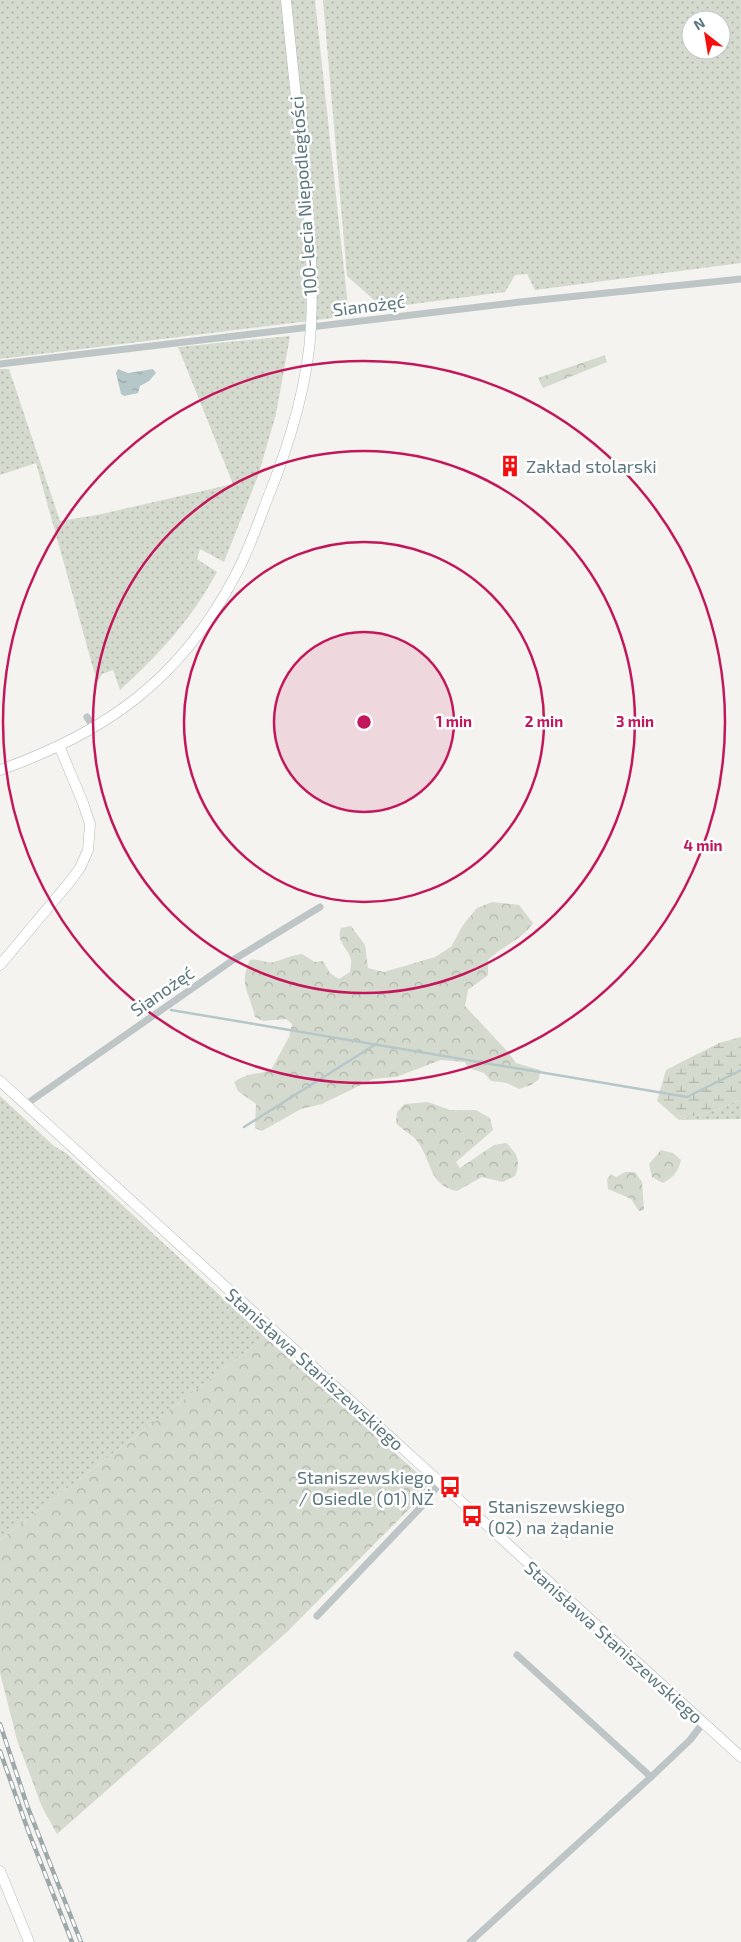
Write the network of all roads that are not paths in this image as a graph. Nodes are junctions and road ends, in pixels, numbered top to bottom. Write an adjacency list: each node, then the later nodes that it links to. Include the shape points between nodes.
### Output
1 (286, 0): 3 (street, 100-lecia Niepodległości, via 309,226)
2 (741, 279): 3 (street, Sianożęć)
3 (311, 327): 4 (street, Sianożęć); 6 (street, 100-lecia Niepodległości, via 288,448 230,586 207,623 167,673 128,706)
4 (0, 364)
5 (87, 717): 6 (street)
6 (94, 728): 7 (street, 100-lecia Niepodległości)
7 (60, 748): 8 (street, 100-lecia Niepodległości); 10 (street, via 90,824 88,850 68,884)
8 (0, 770)
9 (320, 907): 12 (street, Sianożęć, via 233,960)
10 (0, 965)
11 (0, 1081): 12 (street, Stanisława Staniszewskiego)
12 (25, 1105): 13 (street, Stanisława Staniszewskiego)
13 (440, 1483): 14 (street); 16 (street, Stanisława Staniszewskiego)
14 (317, 1616)
15 (517, 1654): 18 (street)
16 (703, 1723): 17 (street, Stanisława Staniszewskiego); 18 (street)
17 (741, 1757)
18 (651, 1777): 21 (street)
19 (0, 1871): 20 (street)
20 (28, 1942)
21 (470, 1942)

